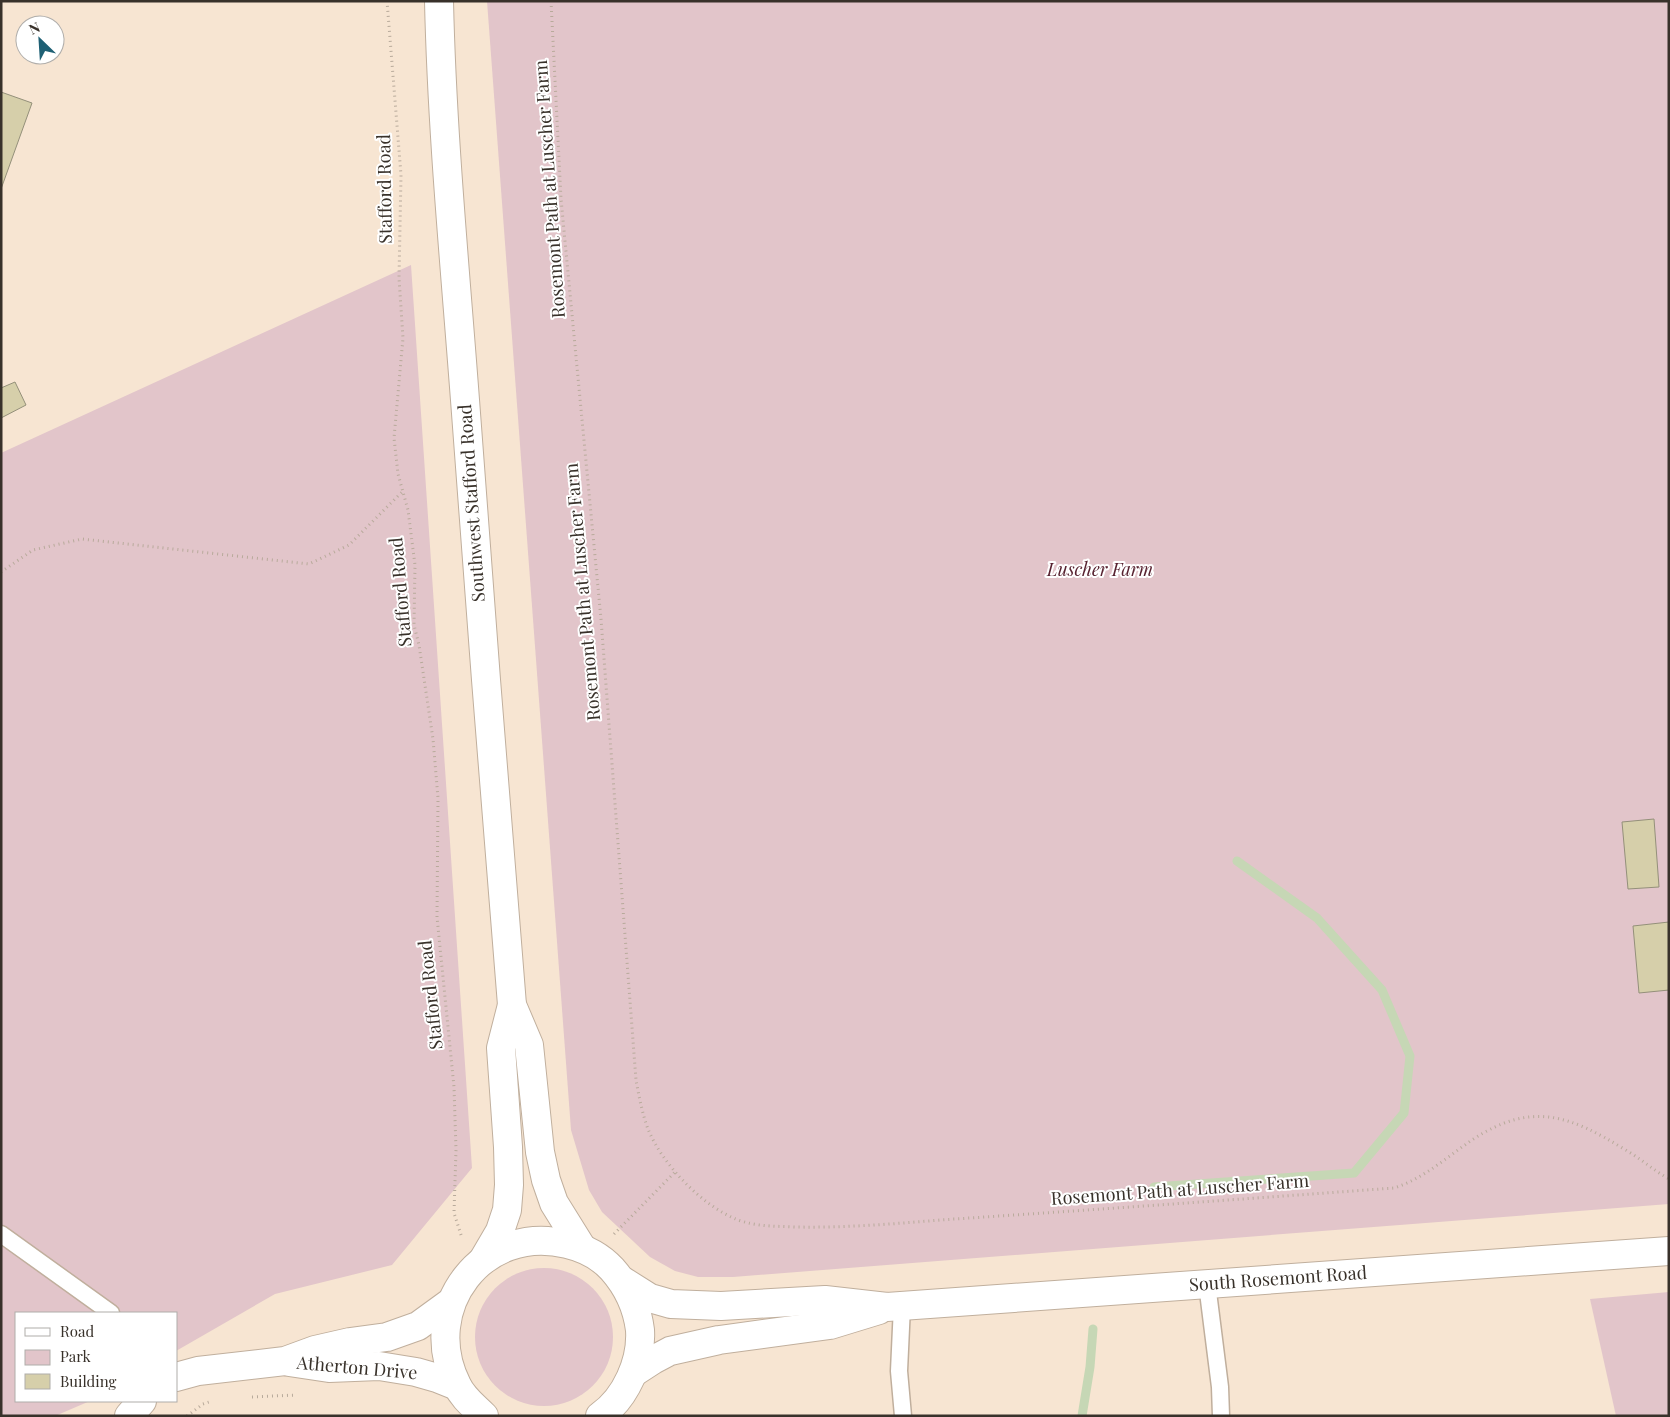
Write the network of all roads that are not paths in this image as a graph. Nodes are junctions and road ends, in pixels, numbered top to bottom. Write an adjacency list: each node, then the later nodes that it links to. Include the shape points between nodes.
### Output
1 (438, 1): 2 (main road, Southwest Stafford Road, via 454,276)
2 (512, 1005): 4 (main road, Southwest Stafford Road, via 529,1045 546,1180 554,1203); 6 (main road, Southwest Stafford Road, via 501,1048 508,1147 507,1210 500,1232)
3 (1, 1234): 11 (lane)
4 (582, 1248): 6 (main road, via 552,1240 527,1241 508,1246); 7 (main road, via 604,1261)
5 (1669, 1250): 8 (main road, South Rosemont Road)
6 (482, 1260): 9 (main road, via 462,1281)
7 (623, 1281): 10 (main road, South Rosemont Road, via 650,1298 671,1304 721,1306 825,1300); 13 (main road, via 638,1317 640,1338)
8 (1206, 1284): 10 (main road, South Rosemont Road); 21 (lane)
9 (451, 1302): 12 (main road, Atherton Drive, via 418,1326 402,1333 315,1350); 15 (main road, via 444,1342)
10 (895, 1307): 13 (main road, South Rosemont Road, via 830,1325 719,1340 670,1351); 20 (lane)
11 (110, 1312)
12 (285, 1361): 14 (main road, Atherton Drive, via 198,1371); 15 (main road, Atherton Drive, via 329,1368 379,1366 416,1372)
13 (634, 1373): 17 (main road)
14 (178, 1376)
15 (457, 1386): 19 (main road)
16 (141, 1402): 18 (main road)
17 (603, 1415)
18 (129, 1416)
19 (484, 1416)
20 (903, 1416)
21 (1221, 1416)

